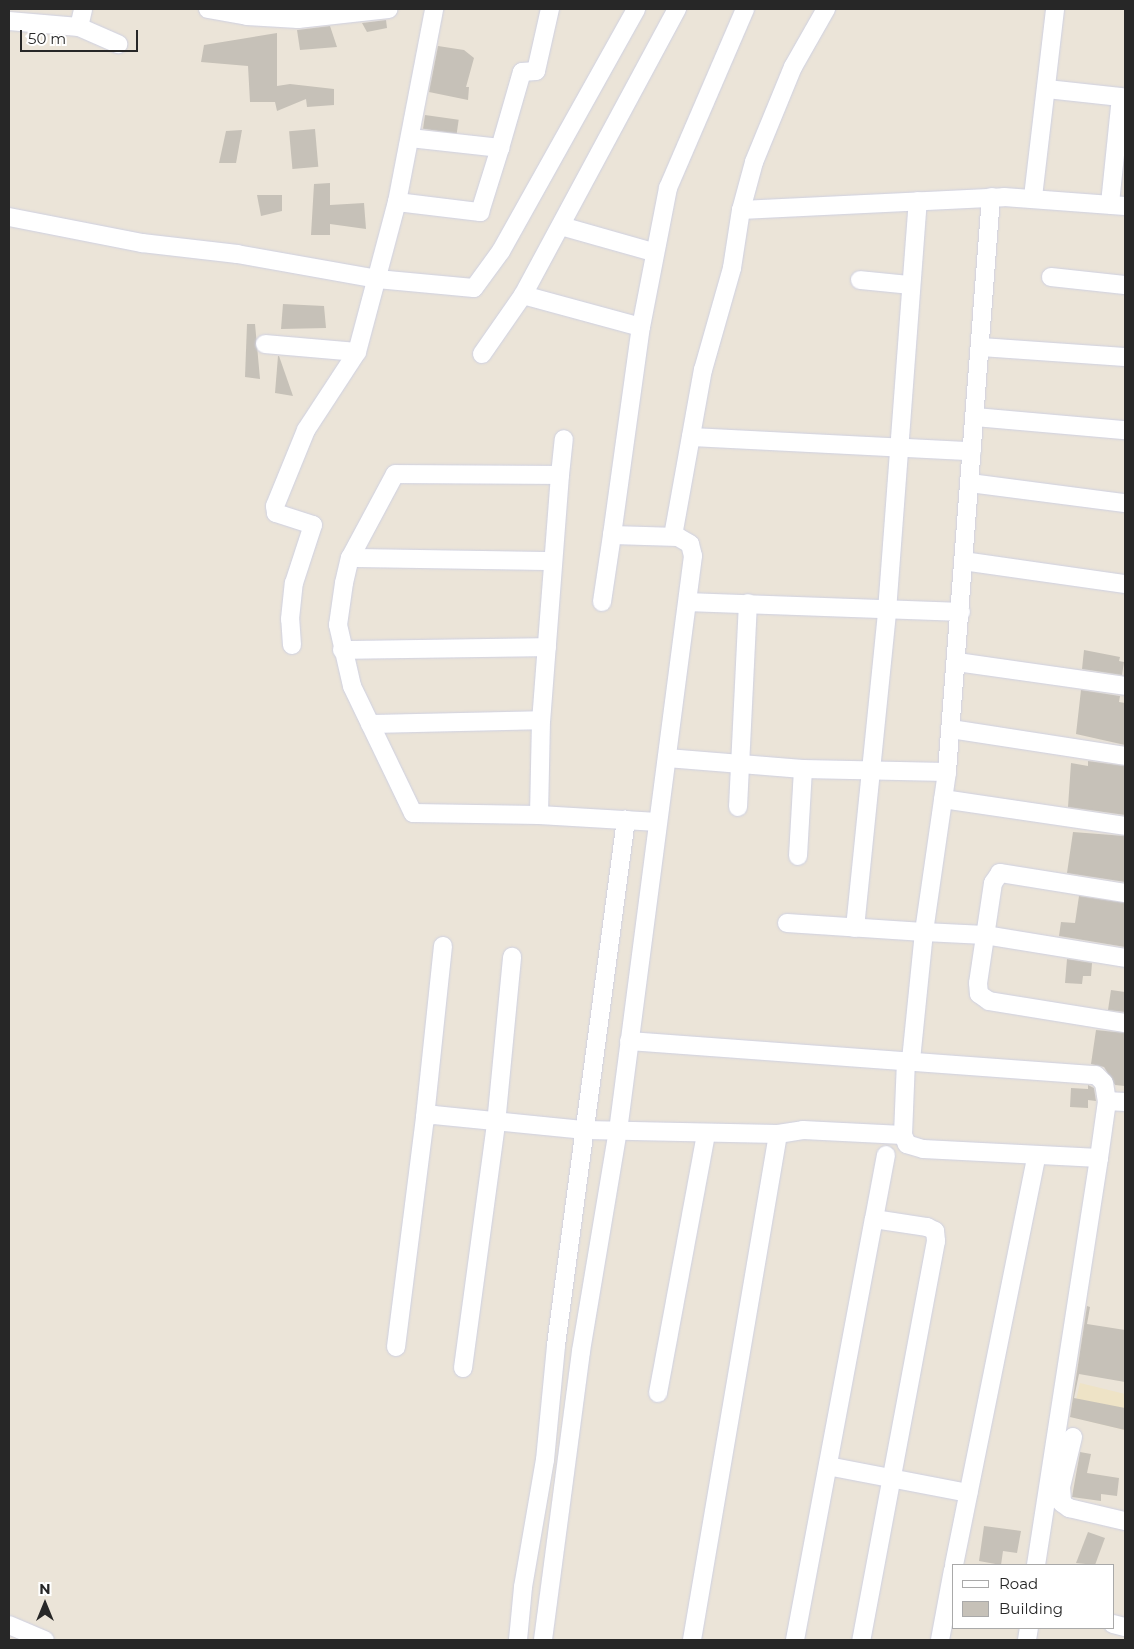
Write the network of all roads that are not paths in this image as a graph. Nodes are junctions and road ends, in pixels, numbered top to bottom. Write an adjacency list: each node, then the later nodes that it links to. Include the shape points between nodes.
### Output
1 (83, 9): 12 (street)
2 (388, 9): 10 (street, via 298,19)
3 (434, 9): 15 (street)
4 (550, 9): 16 (street, via 538,65 533,73 522,72)
5 (636, 9): 27 (street, via 501,251 479,284 471,288)
6 (677, 9): 24 (street)
7 (745, 9): 25 (street, via 668,188)
8 (826, 9): 22 (street, via 793,67 754,162)
9 (1055, 9): 14 (street)
10 (208, 10)
11 (9, 20): 12 (street)
12 (79, 26): 13 (street)
13 (118, 44)
14 (1047, 89): 18 (street); 21 (street, via 1121,97)
15 (410, 138): 16 (street); 20 (street)
16 (500, 148): 20 (street, via 480,212)
17 (991, 197): 18 (street); 19 (street); 34 (street)
18 (1034, 197): 21 (street)
19 (918, 201): 22 (street); 29 (street)
20 (397, 202): 27 (street)
21 (1118, 205)
22 (742, 210): 40 (street, via 732,268 703,370)
23 (9, 217): 27 (street, via 142,243 237,254)
24 (561, 226): 25 (street); 31 (street)
25 (653, 252): 32 (street)
26 (1051, 277): 30 (street)
27 (377, 279): 35 (street)
28 (860, 280): 29 (street)
29 (910, 285): 42 (street)
30 (1125, 285)
31 (523, 295): 32 (street); 36 (street)
32 (640, 326): 47 (street)
33 (265, 344): 35 (street)
34 (981, 347): 37 (street); 38 (street)
35 (357, 352): 58 (street, via 306,430 275,506 276,513 312,525 294,583 290,618)
36 (482, 354)
37 (1125, 357)
38 (975, 417): 39 (street); 43 (street)
39 (1125, 430)
40 (691, 436): 42 (street); 48 (street)
41 (564, 439): 44 (street)
42 (898, 449): 43 (street); 56 (street)
43 (972, 451): 45 (street)
44 (560, 475): 49 (street, via 396,473); 51 (street)
45 (970, 483): 46 (street); 50 (street)
46 (1125, 503)
47 (612, 535): 48 (street); 53 (street)
48 (673, 536): 54 (street, via 686,539 692,550)
49 (350, 558): 51 (street); 60 (street, via 338,625)
50 (963, 560): 52 (street); 57 (street)
51 (552, 561): 59 (street)
52 (1125, 584)
53 (602, 602)
54 (688, 602): 55 (street); 67 (street)
55 (748, 603): 56 (street); 68 (street)
56 (887, 611): 57 (street); 70 (street)
57 (961, 612): 61 (street)
58 (292, 645)
59 (547, 647): 60 (street); 63 (street)
60 (342, 650): 64 (street, via 352,686)
61 (957, 662): 62 (street); 65 (street)
62 (1125, 686)
63 (542, 720): 64 (street); 74 (street)
64 (370, 724): 74 (street, via 415,814)
65 (951, 729): 66 (street); 71 (street)
66 (1125, 756)
67 (668, 758): 68 (street); 76 (street)
68 (741, 765): 69 (street); 73 (street)
69 (803, 769): 70 (street); 78 (street)
70 (873, 769): 71 (street); 81 (street)
71 (947, 772): 72 (street)
72 (944, 799): 77 (street); 82 (street)
73 (738, 807)
74 (539, 815): 75 (street)
75 (626, 820): 76 (street); 94 (street)
76 (658, 822): 88 (street)
77 (1125, 826)
78 (798, 856)
79 (1125, 893): 83 (street, via 1000,873 993,882)
80 (788, 923): 81 (street)
81 (855, 928): 82 (street)
82 (924, 932): 83 (street); 89 (street)
83 (985, 935): 86 (street); 87 (street, via 978,983 979,994 989,1001)
84 (443, 946): 92 (street)
85 (512, 957): 93 (street)
86 (1125, 958)
87 (1125, 1023)
88 (629, 1041): 89 (street); 95 (street)
89 (908, 1061): 90 (street, via 1096,1075 1104,1083); 98 (street)
90 (1108, 1101): 91 (street); 101 (street)
91 (1125, 1102)
92 (424, 1117): 93 (street, via 434,1115); 103 (street)
93 (496, 1124): 94 (street); 104 (street)
94 (585, 1130): 95 (street); 116 (street, via 556,1345 545,1460 523,1587)
95 (618, 1131): 96 (street); 117 (street, via 581,1351)
96 (706, 1133): 97 (street); 105 (street)
97 (778, 1134): 98 (street, via 803,1130); 118 (street)
98 (903, 1135): 100 (street, via 907,1144 923,1149)
99 (886, 1155): 102 (street)
100 (1036, 1157): 101 (street); 109 (street)
101 (1099, 1158): 112 (street)
102 (874, 1219): 107 (street); 108 (street, via 927,1226 935,1232 936,1241)
103 (396, 1347)
104 (463, 1368)
105 (658, 1393)
106 (1073, 1437): 110 (street, via 1061,1487 1062,1503 1069,1508)
107 (828, 1466): 108 (street); 119 (street)
108 (891, 1479): 109 (street); 120 (street)
109 (968, 1493): 111 (street)
110 (1125, 1521)
111 (954, 1564)
112 (1036, 1564)
113 (952, 1575): 121 (street)
114 (9, 1625): 115 (street)
115 (45, 1640)
116 (518, 1640)
117 (542, 1640)
118 (692, 1640)
119 (795, 1640)
120 (861, 1640)
121 (940, 1640)

